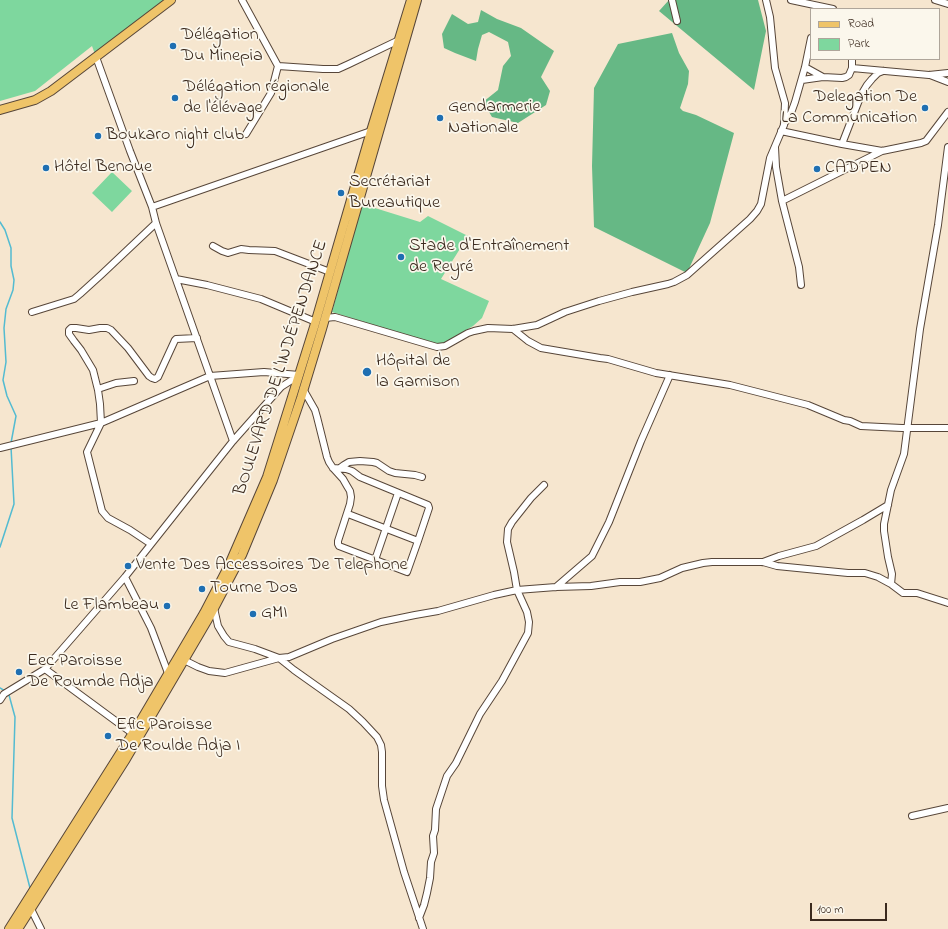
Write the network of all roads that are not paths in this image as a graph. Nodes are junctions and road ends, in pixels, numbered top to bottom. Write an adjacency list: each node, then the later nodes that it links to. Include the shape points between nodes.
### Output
1 (171, 0): 14 (main road)
2 (242, 0): 16 (street)
3 (411, 0): 12 (main road, BOULEVARD DE L'INDÉPENDANCE)
4 (417, 0): 43 (main road, BOULEVARD DE L'INDÉPENDANCE)
5 (672, 0): 11 (street)
6 (766, 0): 27 (street, via 775,68 785,103)
7 (791, 0): 10 (street)
8 (935, 0): 9 (street)
9 (948, 4)
10 (817, 8)
11 (677, 21)
12 (399, 40): 16 (street, via 338,69); 28 (main road, BOULEVARD DE L'INDÉPENDANCE)
13 (810, 43): 17 (street)
14 (96, 57): 25 (main road, via 35,100); 36 (street)
15 (852, 60): 18 (street)
16 (278, 66): 30 (street, via 271,93)
17 (805, 67): 22 (street); 23 (street)
18 (852, 68): 19 (street); 22 (street, via 846,77)
19 (884, 71): 21 (street); 32 (street, via 878,73 864,90)
20 (948, 73): 21 (street)
21 (929, 74): 24 (street)
22 (824, 77): 23 (street)
23 (802, 80): 27 (street, via 791,113)
24 (948, 82)
25 (0, 110)
26 (948, 112): 34 (street, via 921,144)
27 (784, 125): 29 (street)
28 (371, 131): 36 (street); 39 (main road, BOULEVARD DE L'INDÉPENDANCE)
29 (781, 131): 31 (street); 32 (street)
30 (246, 134)
31 (775, 144): 35 (street); 45 (street, via 761,204 757,211 687,275 668,284 565,312 537,325)
32 (842, 144): 34 (street)
33 (948, 147): 54 (street)
34 (882, 151): 35 (street)
35 (782, 201): 41 (street, via 799,267)
36 (152, 207): 37 (street)
37 (156, 223): 40 (street); 42 (street, via 74,299)
38 (213, 246): 39 (street, via 228,253 241,248 275,251)
39 (330, 272): 44 (main road, BOULEVARD DE L'INDÉPENDANCE)
40 (176, 279): 44 (street, via 260,299); 46 (street)
41 (801, 285)
42 (32, 312)
43 (325, 318): 45 (street, via 335,317 438,347 474,331 488,328); 52 (main road, BOULEVARD DE L'INDÉPENDANCE)
44 (316, 322): 49 (main road, BOULEVARD DE L'INDÉPENDANCE)
45 (513, 329): 47 (street, via 541,348 608,358)
46 (197, 338): 48 (street); 51 (street, via 176,339 155,379 108,328 71,328 69,334 93,370)
47 (670, 375): 54 (street, via 730,384 808,405 861,426); 71 (street, via 609,522 592,556)
48 (210, 376): 49 (street, via 264,372); 53 (street); 56 (street)
49 (299, 377): 56 (street, via 281,387); 78 (main road, BOULEVARD DE L'INDÉPENDANCE, via 267,477 228,567)
50 (134, 381): 51 (street)
51 (98, 389): 53 (street)
52 (303, 389): 58 (street, via 315,410 326,457); 74 (main road, BOULEVARD DE L'INDÉPENDANCE, via 273,480 242,555)
53 (101, 423): 57 (street); 66 (street, via 87,452 102,512)
54 (907, 428): 55 (street); 62 (street, via 903,458)
55 (948, 428)
56 (233, 442): 66 (street)
57 (0, 448)
58 (337, 468): 59 (street, via 349,462 374,462 395,473); 61 (street, via 352,471); 63 (street, via 350,491)
59 (422, 477)
60 (544, 485): 72 (street, via 530,498 508,529 506,542)
61 (398, 493): 64 (street); 65 (street, via 426,504 429,508)
62 (888, 505): 68 (street, via 816,546); 70 (street, via 884,531 892,574)
63 (348, 514): 64 (street); 67 (street, via 338,541 339,546)
64 (386, 528): 65 (street); 67 (street)
65 (418, 541): 67 (street, via 406,572)
66 (152, 544): 69 (street)
67 (375, 560)
68 (763, 562): 70 (street, via 777,566 872,574); 71 (street, via 703,563 640,582)
69 (125, 577): 77 (street); 78 (street, via 151,628)
70 (891, 584): 73 (street, via 903,593 917,593)
71 (556, 587): 72 (street)
72 (517, 590): 75 (street, via 438,611 381,622); 84 (street, via 527,612 528,633 447,776 436,809 434,853 427,893)
73 (948, 603)
74 (214, 608): 75 (street, via 218,626 229,642); 76 (main road, BOULEVARD DE L'INDÉPENDANCE)
75 (279, 658): 76 (street, via 225,673 208,671); 84 (street, via 349,709 381,744 384,800)
76 (184, 660): 83 (main road, BOULEVARD DE L'INDÉPENDANCE, via 126,759)
77 (45, 669): 79 (street); 80 (street)
78 (168, 673): 80 (main road, BOULEVARD DE L'INDÉPENDANCE)
79 (2, 697)
80 (132, 733): 85 (main road, BOULEVARD DE L'INDÉPENDANCE)
81 (948, 808): 82 (street)
82 (912, 816)
83 (31, 908): 86 (main road, BOULEVARD DE L'INDÉPENDANCE); 87 (street)
84 (419, 918): 88 (street)
85 (9, 929)
86 (18, 929)
87 (41, 929)
88 (423, 929)

